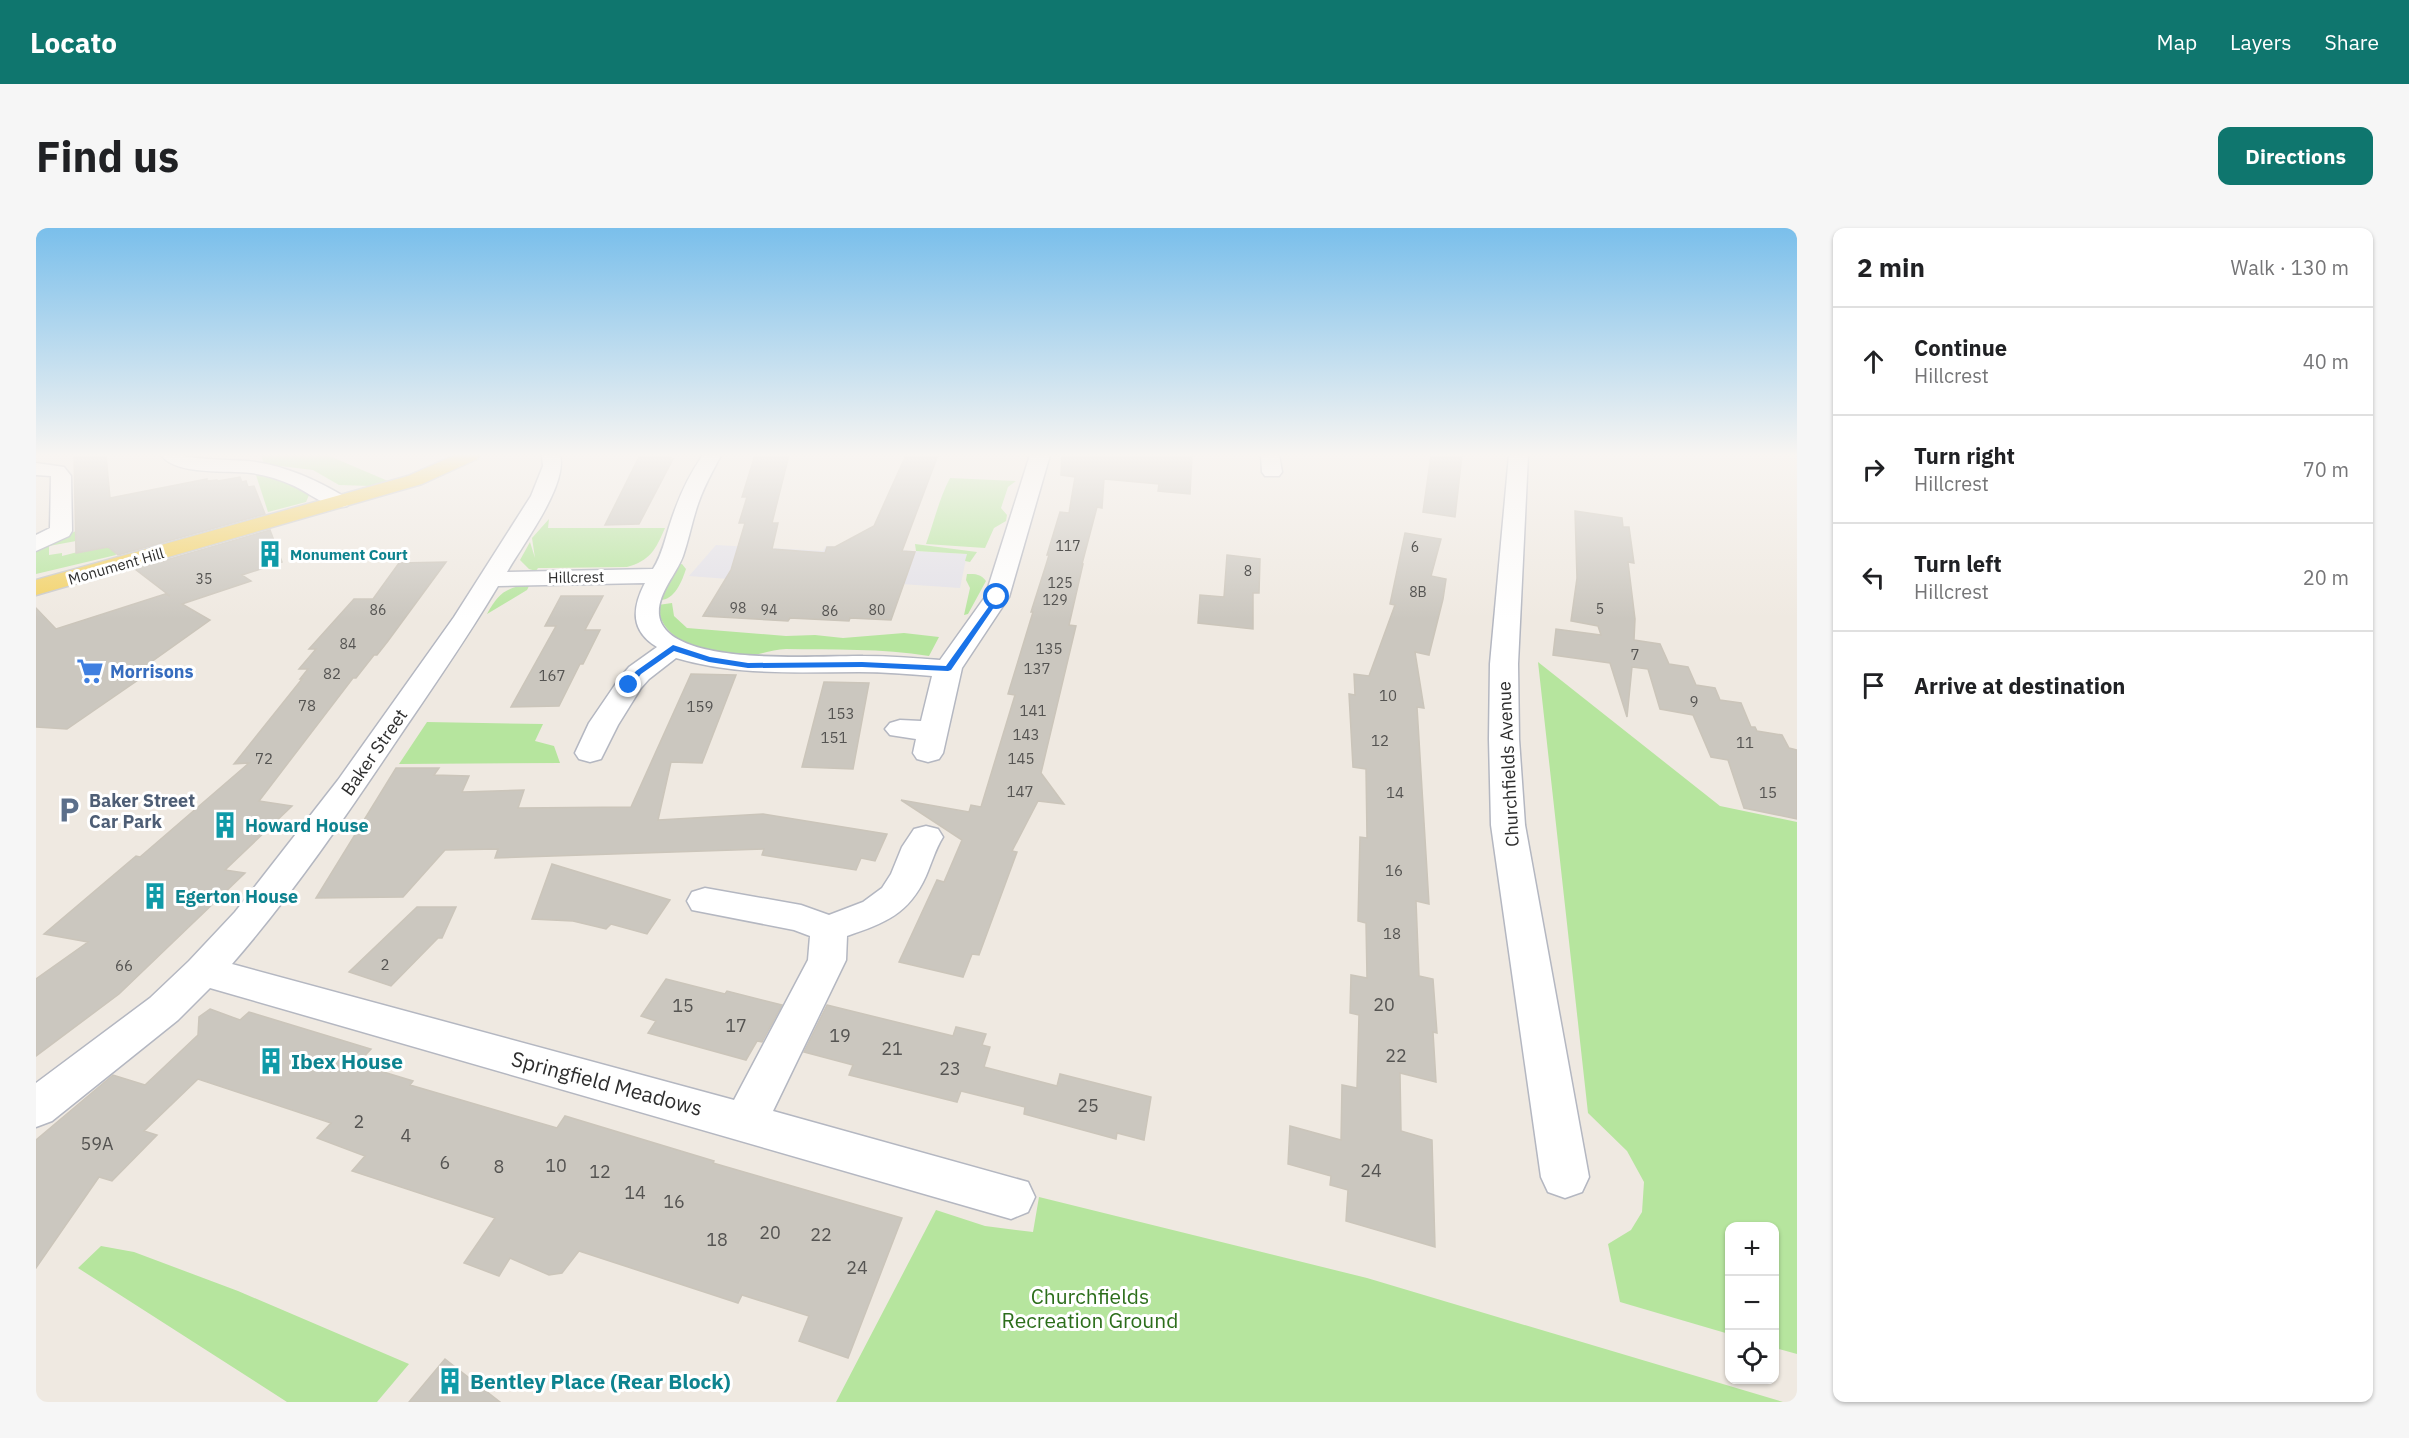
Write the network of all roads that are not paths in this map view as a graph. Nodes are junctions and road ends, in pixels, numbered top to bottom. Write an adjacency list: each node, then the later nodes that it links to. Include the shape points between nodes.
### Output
1 (61, 510): 7 (street, via 61,531)
2 (312, 510): 10 (main road, Monument Hill)
3 (533, 510): 9 (street, Baker Street)
4 (688, 510): 8 (street)
5 (1025, 510): 12 (street, via 997,597)
6 (1514, 510): 21 (street, Churchfields Avenue, via 1504,664 1508,825)
7 (36, 544)
8 (661, 576): 9 (street, Hillcrest); 11 (street, via 646,616 655,635)
9 (492, 579): 18 (street, Baker Street, via 350,787 248,921)
10 (36, 588)
11 (673, 648): 12 (street, via 748,666 862,664); 14 (street, via 634,679 604,723)
12 (948, 668): 13 (street, via 930,742)
13 (900, 729)
14 (590, 753)
15 (926, 837): 17 (street, via 915,850 909,875 893,901 879,911)
16 (705, 901): 17 (street, via 801,918)
17 (828, 929): 20 (street, via 827,960)
18 (203, 971): 19 (street, Baker Street, via 164,1009); 20 (street, Springfield Meadows)
19 (36, 1108)
20 (746, 1121): 22 (street, Springfield Meadows)
21 (1565, 1177)
22 (1011, 1197)

